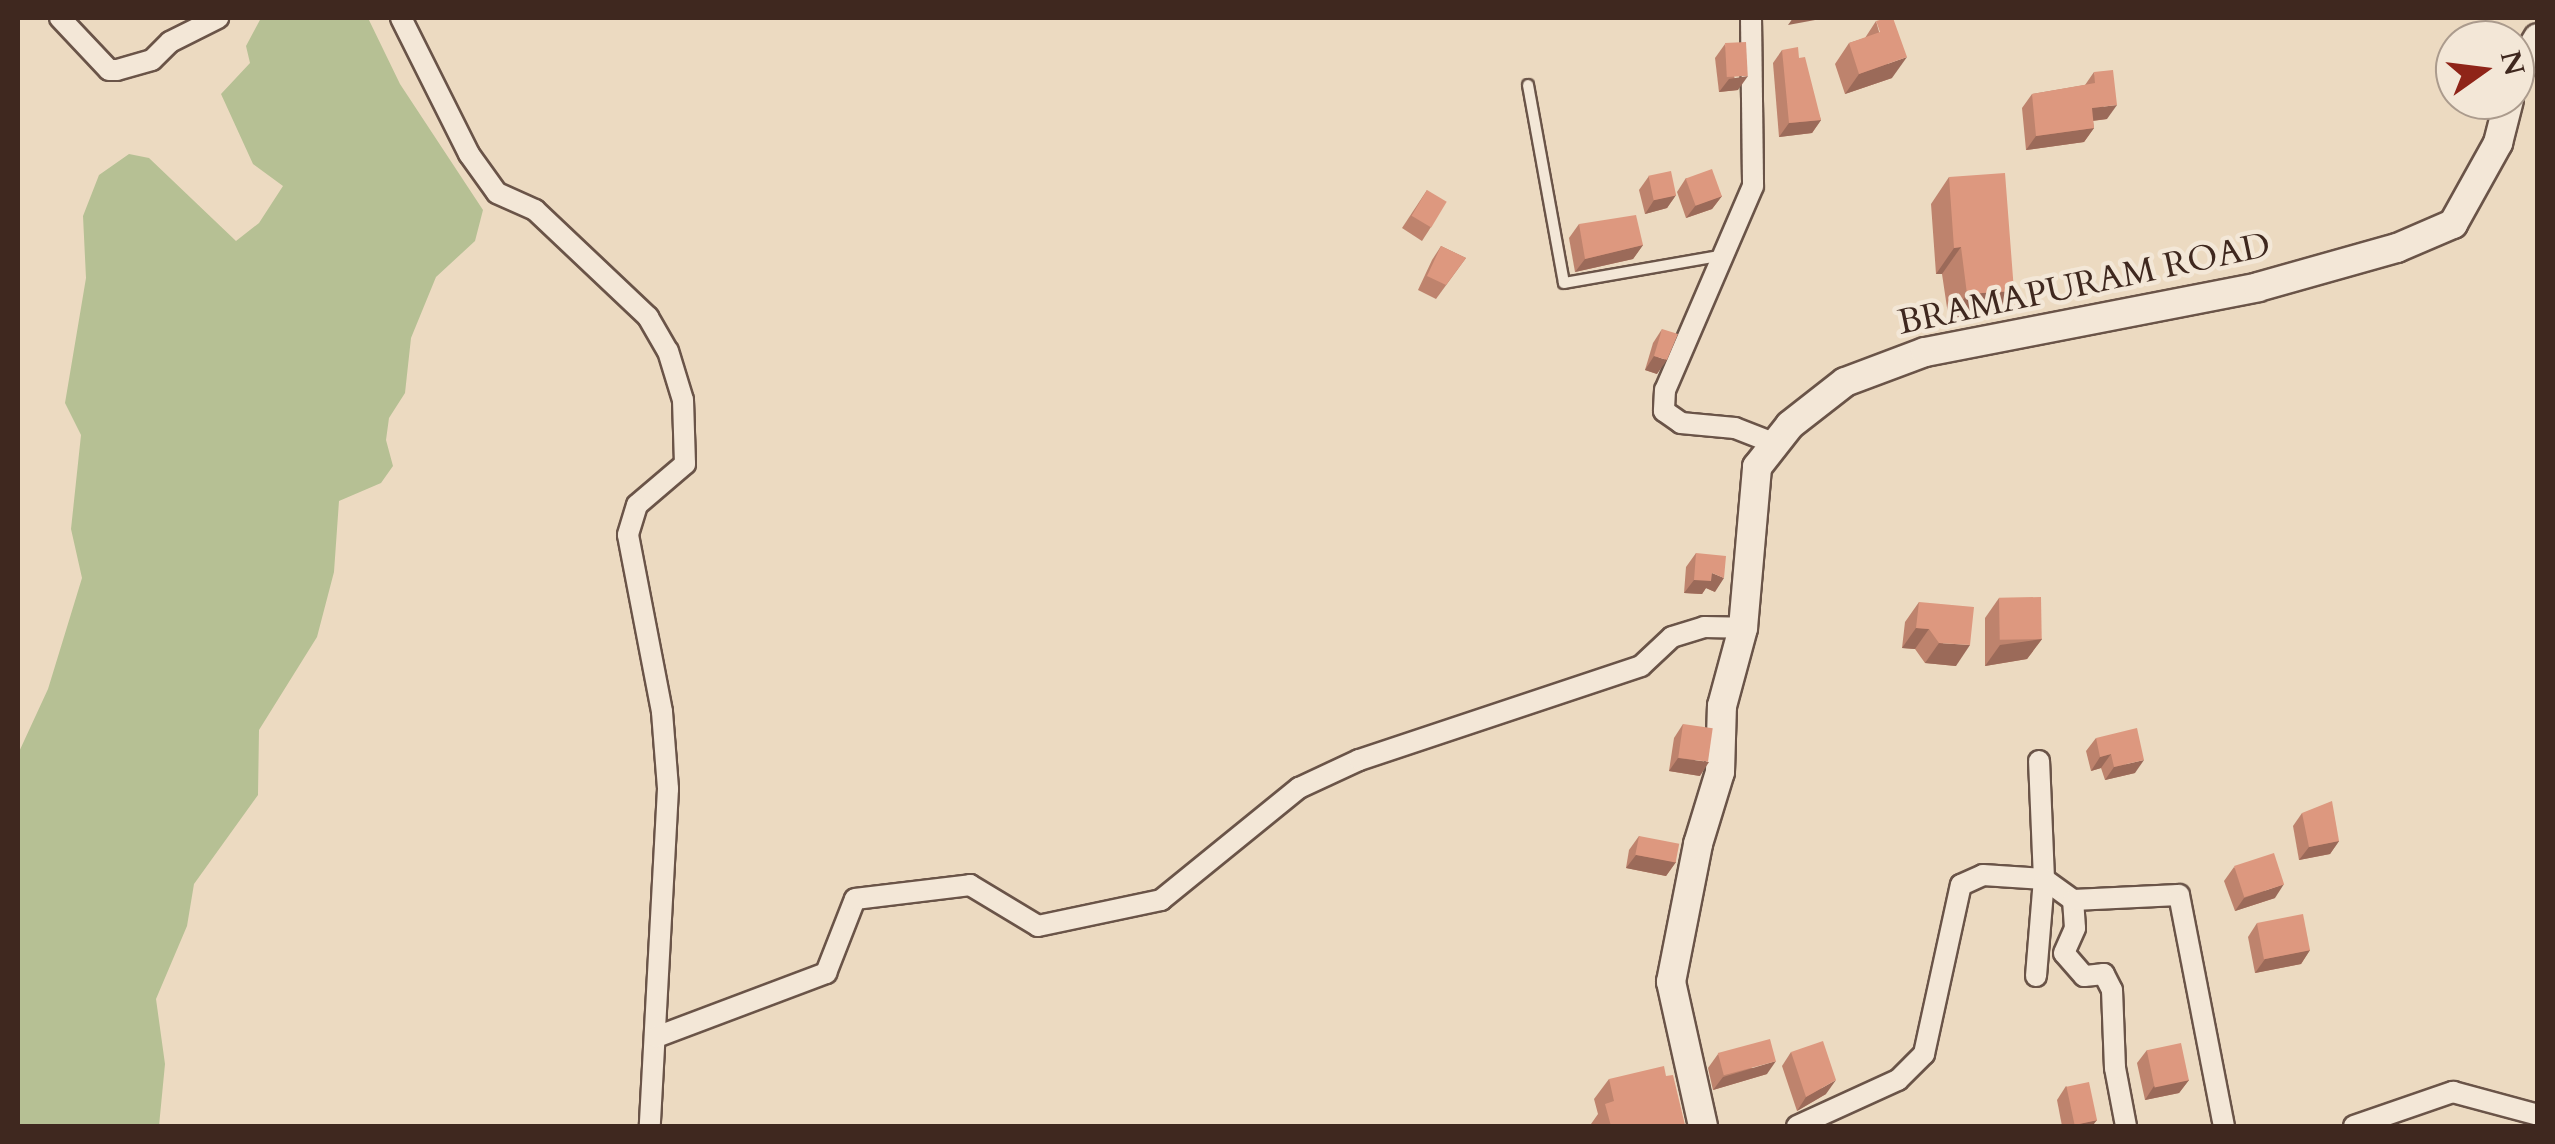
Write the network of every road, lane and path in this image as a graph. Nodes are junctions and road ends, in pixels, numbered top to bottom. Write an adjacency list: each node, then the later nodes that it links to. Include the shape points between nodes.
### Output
1 (60, 18): 2 (street, via 118,70 152,60 170,42)
2 (218, 18)
3 (401, 18): 14 (street, via 469,154 497,193 535,210 648,317 668,351 683,400 685,464 637,505 628,536 662,712 668,789)
4 (1751, 18): 7 (street, via 1756,164)
5 (1528, 85): 7 (lane, via 1564,282)
6 (2504, 120): 8 (street, BRAMAPURAM ROAD, via 2453,224 2397,248 2258,287 1925,352 1845,382)
7 (1729, 254): 8 (street, via 1665,390 1664,411 1680,423 1736,428)
8 (1776, 444): 9 (street, BRAMAPURAM ROAD, via 1757,467)
9 (1742, 628): 14 (street, via 1704,627 1672,637 1641,666 1344,767 1277,805 1161,900 1038,926 970,885 854,899 826,973); 17 (street, BRAMAPURAM ROAD, via 1722,706 1720,772 1698,844 1671,982)
10 (2039, 761): 11 (street)
11 (2044, 878): 12 (street); 13 (street); 18 (street, via 1983,875 1960,885 1924,1054 1898,1080)
12 (2073, 900): 19 (street, via 2074,928 2064,953 2084,976 2104,974 2112,990 2115,1068); 20 (street, via 2179,896)
13 (2036, 976)
14 (656, 1037): 16 (street)
15 (2538, 1115): 21 (street, via 2453,1092)
16 (650, 1126)
17 (1703, 1126)
18 (1798, 1126)
19 (2126, 1126)
20 (2224, 1126)
21 (2354, 1126)

